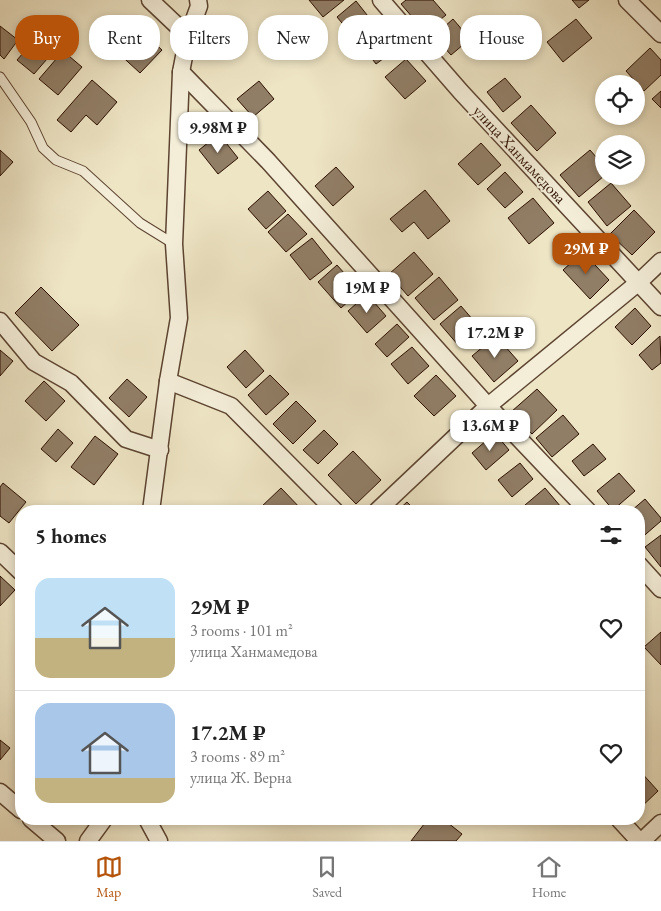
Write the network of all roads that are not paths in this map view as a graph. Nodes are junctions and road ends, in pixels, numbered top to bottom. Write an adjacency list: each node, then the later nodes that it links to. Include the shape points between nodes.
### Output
1 (150, 0): 6 (street)
2 (198, 0): 5 (street)
3 (381, 0): 13 (street, улица Ханмамедова, via 461,92)
4 (627, 0): 7 (street)
5 (195, 15)
6 (170, 19)
7 (661, 34)
8 (183, 60): 9 (street)
9 (181, 72): 11 (street); 17 (street, via 268,161)
10 (0, 77): 11 (lane, via 31,122 43,148 56,160 83,171 140,223)
11 (174, 244): 16 (street, via 179,318)
12 (661, 261): 13 (street)
13 (639, 282): 14 (street, улица Ханмамедова); 17 (street)
14 (661, 306)
15 (0, 321): 18 (street, via 34,362 71,383 126,438)
16 (168, 381): 18 (street); 20 (street, via 231,406)
17 (488, 406): 21 (street); 22 (street)
18 (160, 450): 19 (street)
19 (152, 505)
20 (329, 505)
21 (383, 505)
22 (582, 505)
23 (0, 552): 24 (street)
24 (15, 566)
25 (645, 572): 26 (street)
26 (661, 589)
27 (0, 792): 28 (street)
28 (15, 805)
29 (661, 823): 37 (street)
30 (38, 825): 34 (street)
31 (100, 825): 35 (street)
32 (150, 825): 36 (street)
33 (625, 825): 37 (street)
34 (57, 841)
35 (88, 841)
36 (159, 841)
37 (640, 841)

